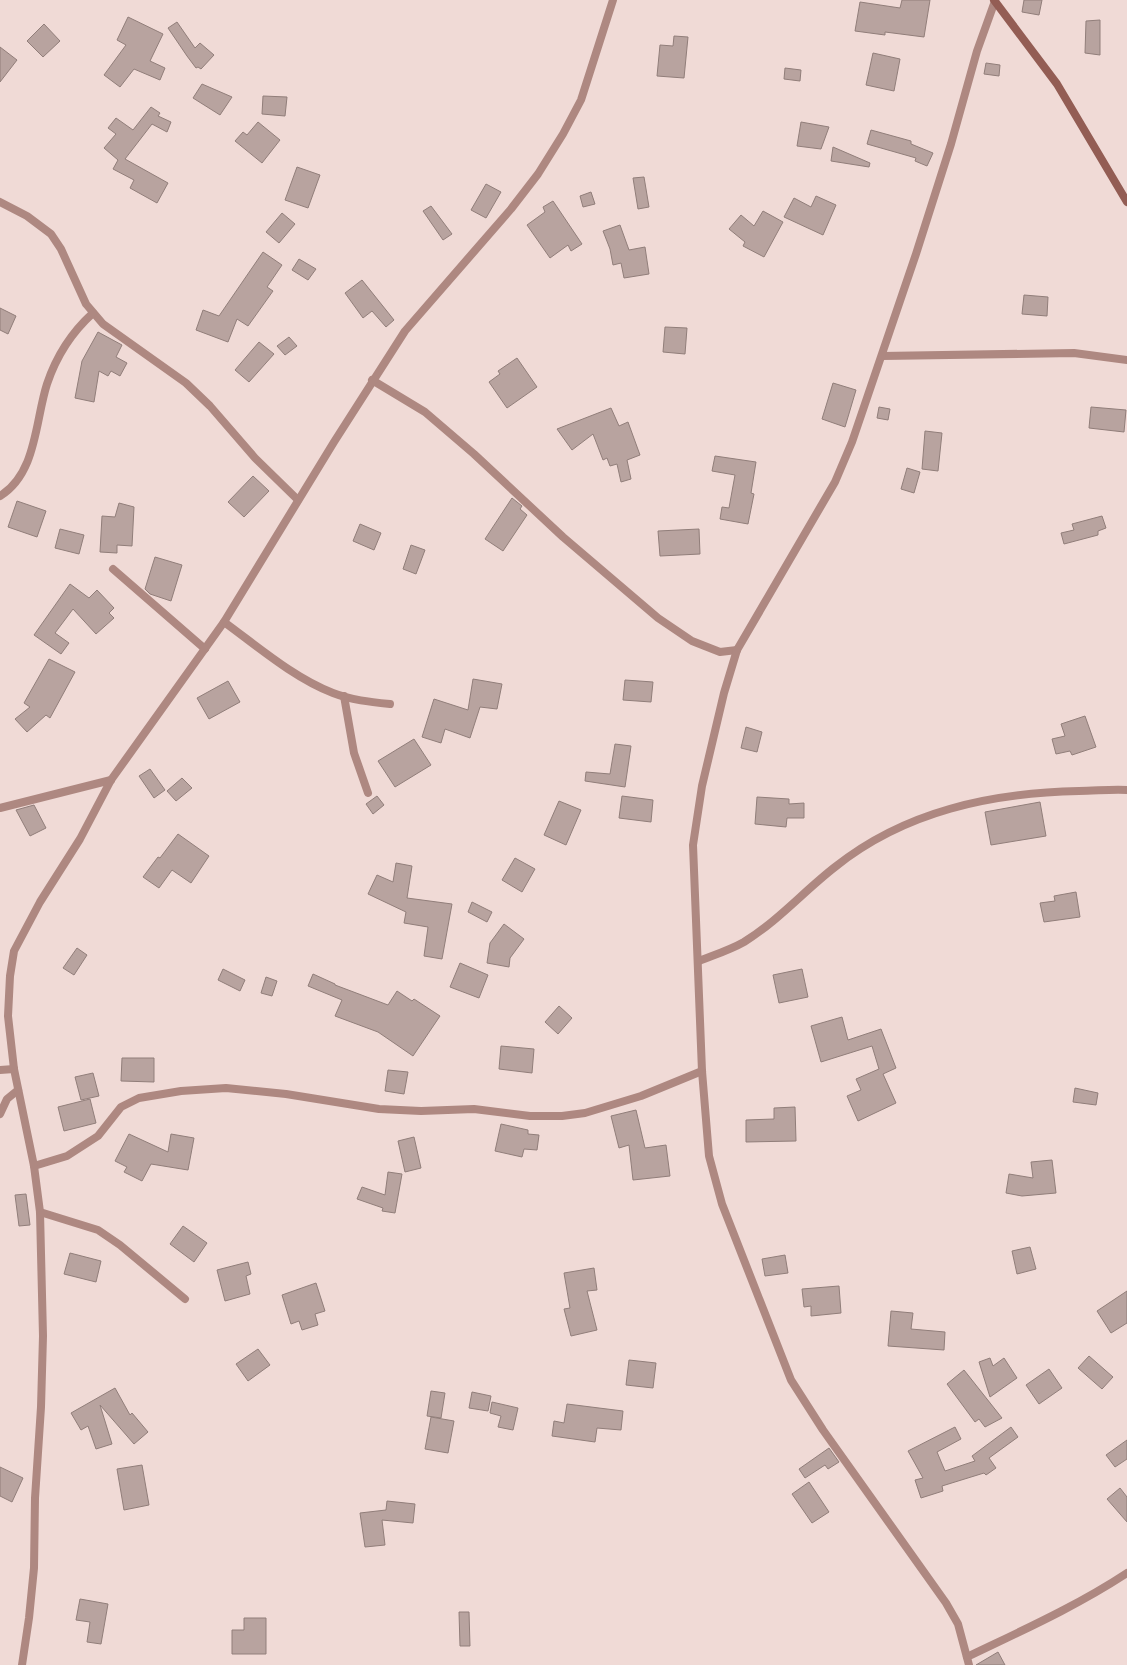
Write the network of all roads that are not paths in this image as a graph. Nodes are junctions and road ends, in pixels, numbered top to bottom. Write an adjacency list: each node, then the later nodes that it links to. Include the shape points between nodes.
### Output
1 (613, 0): 8 (street, via 580,100 538,174 511,209 405,331)
2 (994, 0): 4 (main road, via 1057,84); 6 (street, via 940,179)
3 (0, 202): 5 (street, via 27,216 51,234)
4 (1127, 202)
5 (93, 313): 9 (street, via 79,325 63,350 48,382 38,414 35,443 24,471); 10 (street, via 122,339 186,383 210,406 255,458)
6 (882, 356): 7 (street, via 1074,354); 14 (street, via 852,442 834,482)
7 (1127, 360)
8 (372, 380): 10 (street); 14 (street, via 425,412 563,537 658,618 692,641 720,652)
9 (0, 496)
10 (298, 500): 12 (street)
11 (113, 570): 13 (street)
12 (224, 622): 13 (street); 15 (street, via 302,677 332,693)
13 (205, 649): 17 (street)
14 (737, 650): 21 (street, via 702,786 693,845)
15 (344, 696): 16 (street, via 361,701); 19 (street, via 354,753)
16 (390, 704)
17 (112, 780): 20 (street); 22 (street, via 14,951 8,1016)
18 (1127, 790): 21 (street, via 1006,796 923,816 856,852 835,867 772,923 742,943)
19 (368, 793)
20 (0, 808)
21 (699, 961): 24 (street)
22 (14, 1069): 23 (street); 25 (street)
23 (0, 1070)
24 (702, 1071): 27 (street, via 641,1096 585,1113 562,1116 530,1116 474,1109 379,1109 286,1094 226,1088 181,1090 139,1098 121,1107 98,1136 67,1156); 31 (street, via 708,1156 722,1204 791,1380 823,1430 946,1603 958,1624)
25 (18, 1090): 26 (street, via 7,1100); 27 (street)
26 (0, 1114)
27 (34, 1166): 28 (street)
28 (40, 1212): 29 (street, via 98,1230); 32 (street, via 41,1407 35,1498 34,1568)
29 (185, 1299)
30 (1127, 1573): 31 (street)
31 (968, 1661)
32 (22, 1665)

